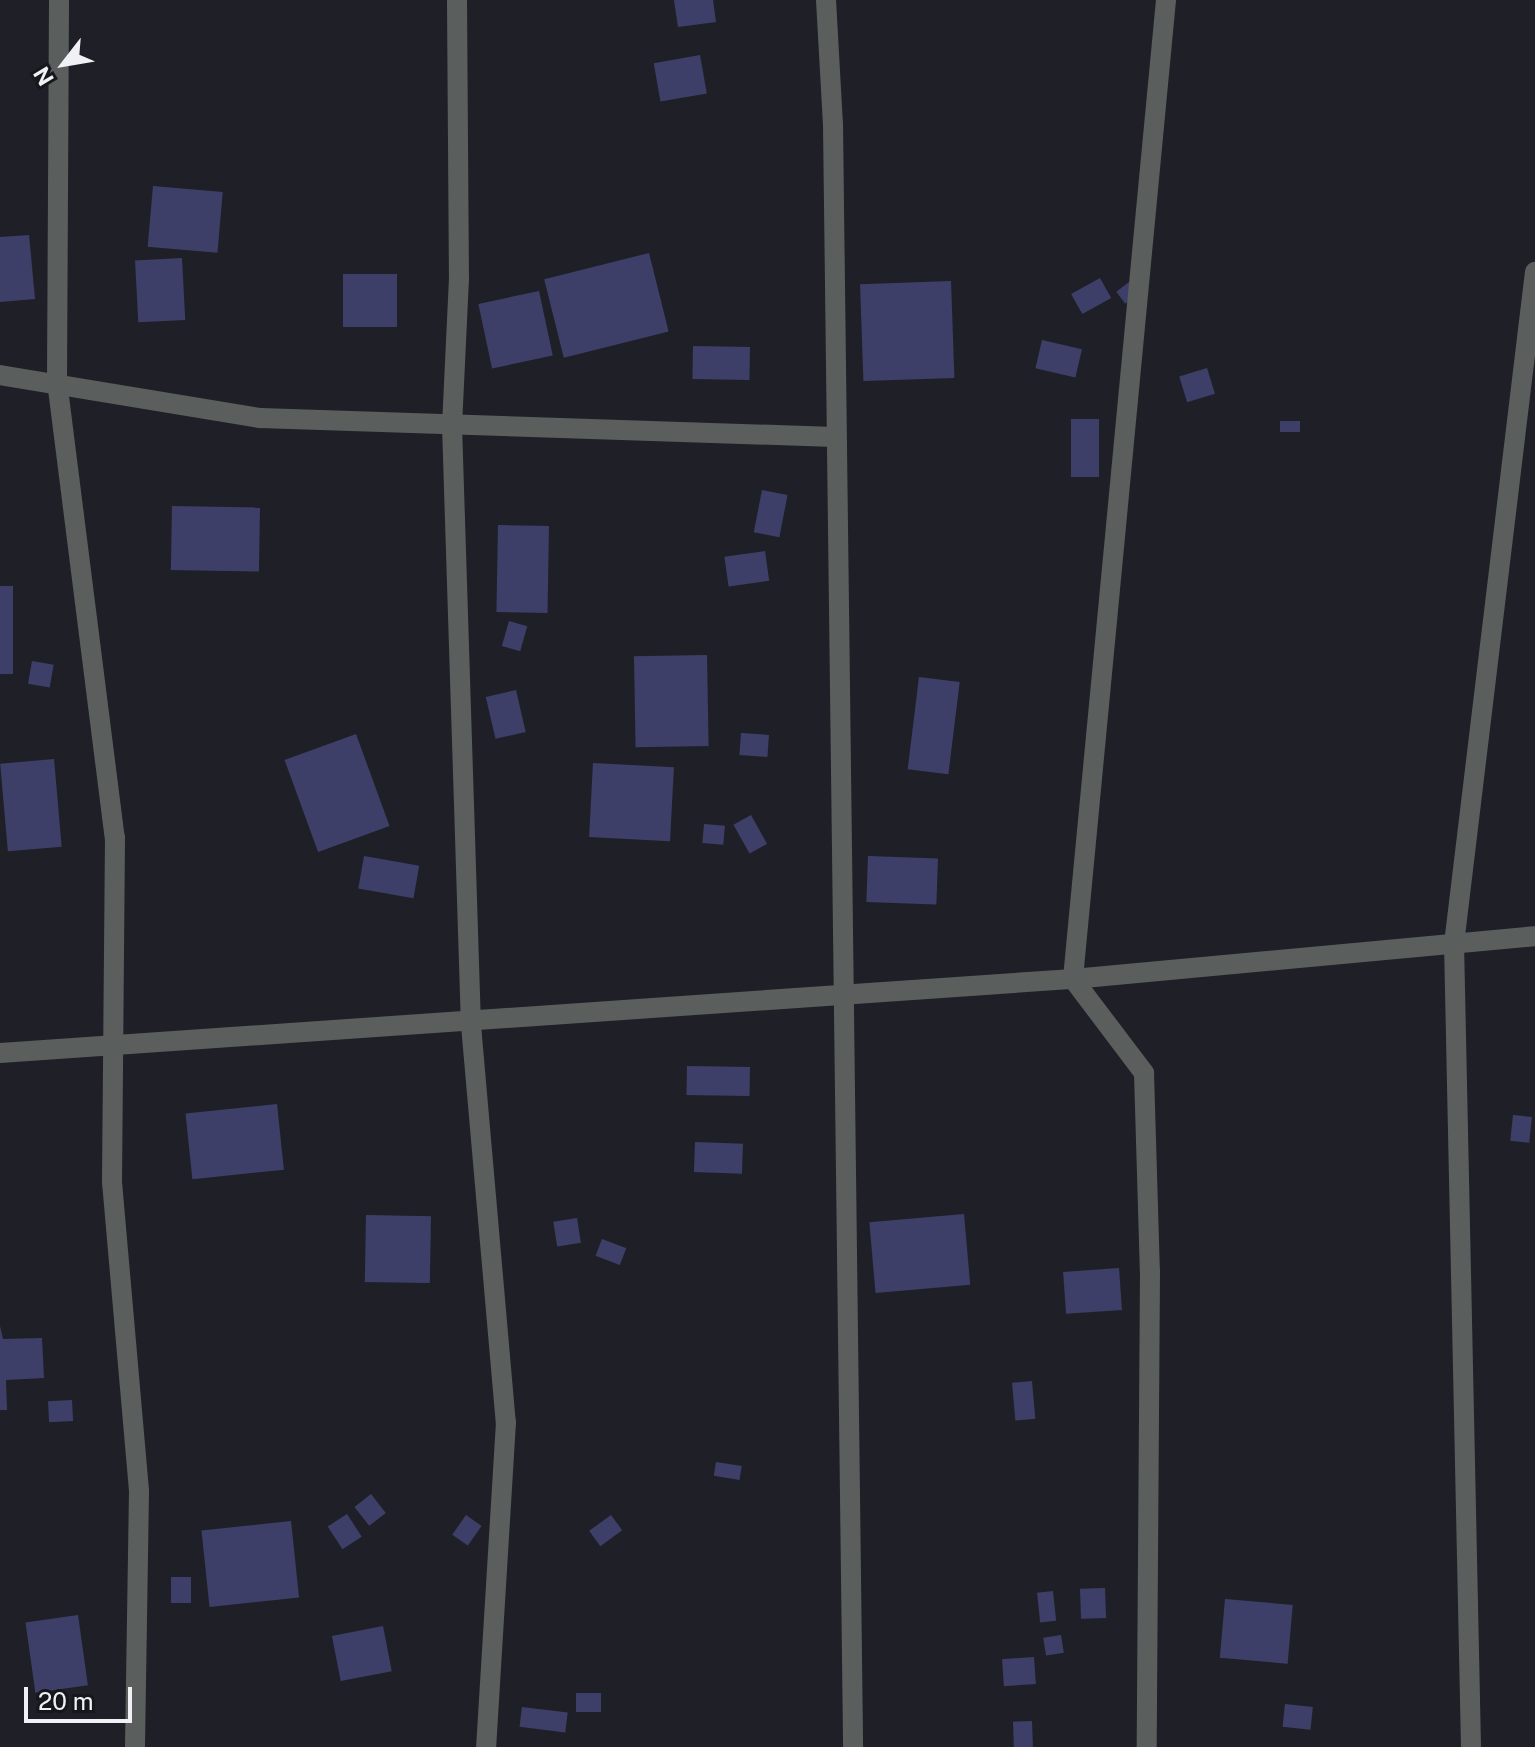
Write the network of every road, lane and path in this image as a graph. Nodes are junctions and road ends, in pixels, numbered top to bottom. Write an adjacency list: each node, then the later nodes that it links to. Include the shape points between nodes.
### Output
1 (59, 0): 7 (street)
2 (457, 0): 8 (street, via 459,278)
3 (826, 0): 9 (street)
4 (1166, 0): 12 (street)
5 (1535, 272): 11 (street)
6 (0, 375): 7 (street)
7 (57, 381): 8 (street, via 260,418); 15 (street, via 115,837)
8 (452, 425): 9 (street); 14 (street)
9 (835, 437): 13 (street)
10 (1535, 936): 11 (street)
11 (1454, 944): 12 (street); 21 (street)
12 (1073, 979): 13 (street); 20 (street, via 1144,1073 1150,1271)
13 (843, 994): 14 (street); 19 (street)
14 (471, 1025): 15 (street); 18 (street, via 506,1422)
15 (113, 1045): 16 (street); 17 (street, via 112,1182 139,1491)
16 (0, 1053)
17 (135, 1747)
18 (486, 1747)
19 (853, 1747)
20 (1147, 1747)
21 (1471, 1747)

